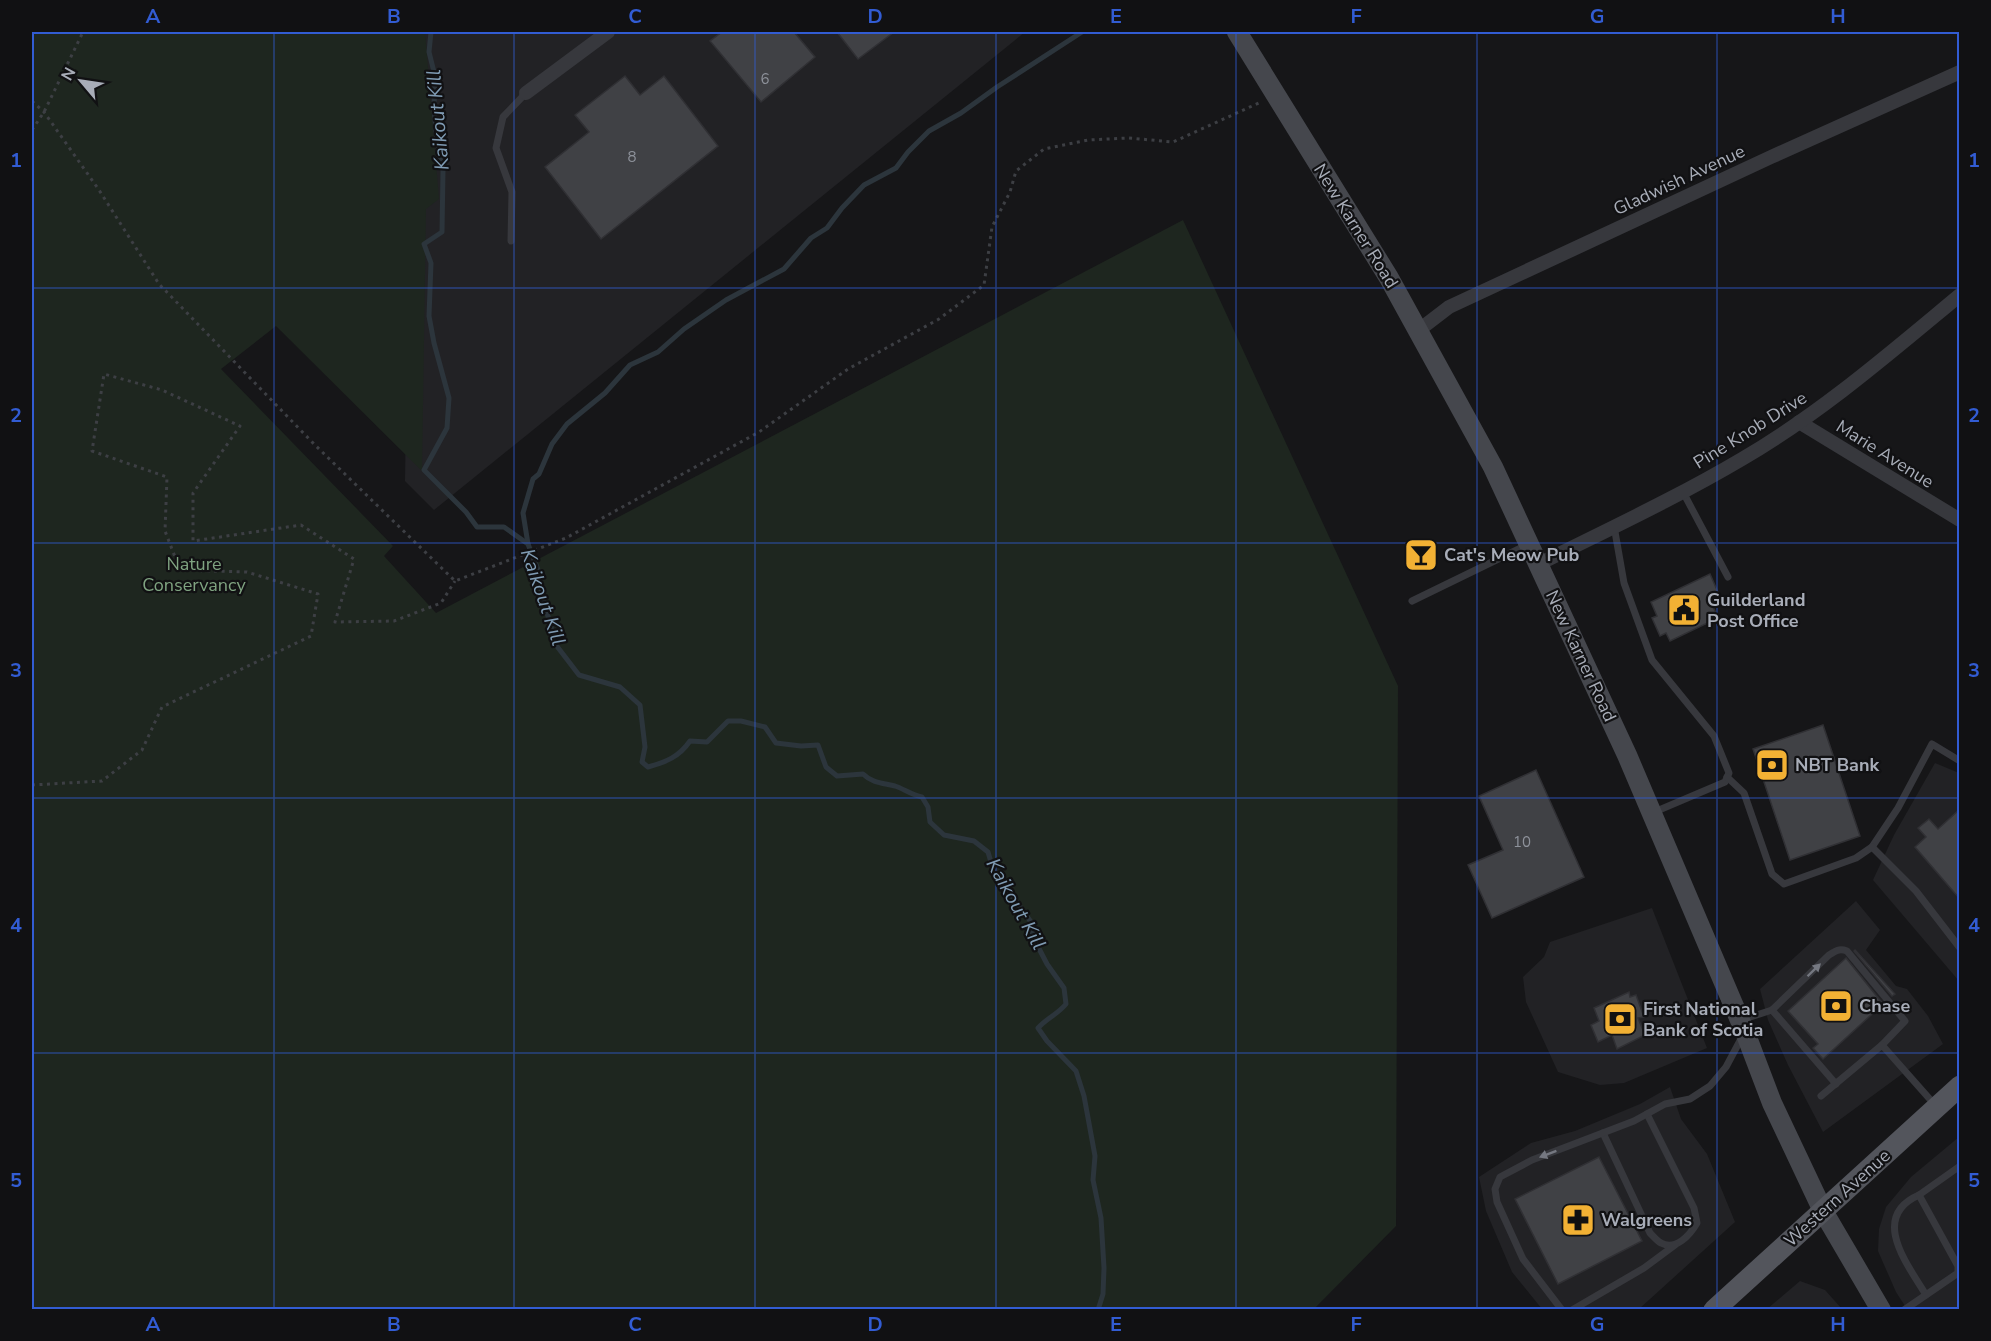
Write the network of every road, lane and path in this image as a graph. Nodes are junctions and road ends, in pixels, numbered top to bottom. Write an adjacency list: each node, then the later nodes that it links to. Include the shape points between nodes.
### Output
1 (83, 32): 8 (path)
2 (1237, 32): 6 (main road, New Karner Road)
3 (603, 33): 5 (street)
4 (1959, 72): 12 (street, Gladwish Avenue, via 1449,307)
5 (526, 93): 10 (lane, via 503,117 496,148 512,192)
6 (1276, 95): 12 (main road, New Karner Road); 20 (path, via 1173,142 1088,140 1044,149 1016,171 992,227 984,285 939,319 848,369 759,432 566,537)
7 (32, 101): 8 (path)
8 (44, 112): 9 (path); 20 (path, via 159,284 315,445)
9 (32, 130)
10 (512, 241)
11 (1959, 295): 13 (street, Pine Knob Drive, via 1849,387)
12 (1419, 330): 17 (main road, New Karner Road)
13 (1799, 422): 14 (street, Pine Knob Drive); 15 (street, Marie Avenue)
14 (1683, 492): 16 (street, Pine Knob Drive); 19 (lane)
15 (1956, 518)
16 (1614, 526): 18 (street, Pine Knob Drive); 23 (lane, via 1624,583 1652,660 1714,736 1729,773)
17 (1530, 544): 18 (main road, New Karner Road); 21 (lane)
18 (1539, 564): 25 (main road, New Karner Road)
19 (1728, 577)
20 (455, 581): 24 (path, via 441,603 394,621 335,622 354,559 301,525 193,541 194,494 240,426 162,390 104,374 92,451 167,477 165,531 180,570 247,572 318,594 311,636 162,707 142,750 102,781)
21 (1412, 601)
22 (1959, 761): 26 (lane, via 1932,744)
23 (1727, 777): 25 (lane, via 1725,782); 26 (lane, via 1744,793 1772,874 1784,884 1856,858)
24 (32, 785)
25 (1650, 813): 29 (main road, New Karner Road)
26 (1872, 847): 27 (lane, via 1916,891)
27 (1959, 948)
28 (1772, 1010): 29 (lane); 30 (lane, one-way to 30, via 1829,955 1842,949 1905,1022); 31 (lane)
29 (1742, 1026): 35 (lane, via 1726,1067 1710,1086 1690,1099 1665,1104); 39 (main road, New Karner Road, via 1772,1103)
30 (1882, 1045): 31 (lane); 34 (lane)
31 (1836, 1084): 33 (lane)
32 (1959, 1086): 34 (main road, Western Avenue)
33 (1821, 1096)
34 (1937, 1107): 39 (main road, Western Avenue)
35 (1647, 1114): 36 (lane); 40 (lane, via 1694,1208 1697,1223 1690,1236)
36 (1603, 1133): 40 (lane, via 1650,1233 1662,1244); 42 (lane, one-way to 42, via 1532,1160 1500,1177 1495,1189 1523,1259)
37 (1959, 1166): 38 (lane)
38 (1919, 1195): 41 (lane, via 1905,1201 1894,1234 1898,1250); 41 (lane, via 1958,1266 1958,1273)
39 (1823, 1211): 44 (main road, Western Avenue); 45 (main road, New Karner Road)
40 (1675, 1245): 43 (lane)
41 (1926, 1294): 46 (lane)
42 (1562, 1310)
43 (1572, 1310)
44 (1714, 1310)
45 (1881, 1310)
46 (1904, 1310)

